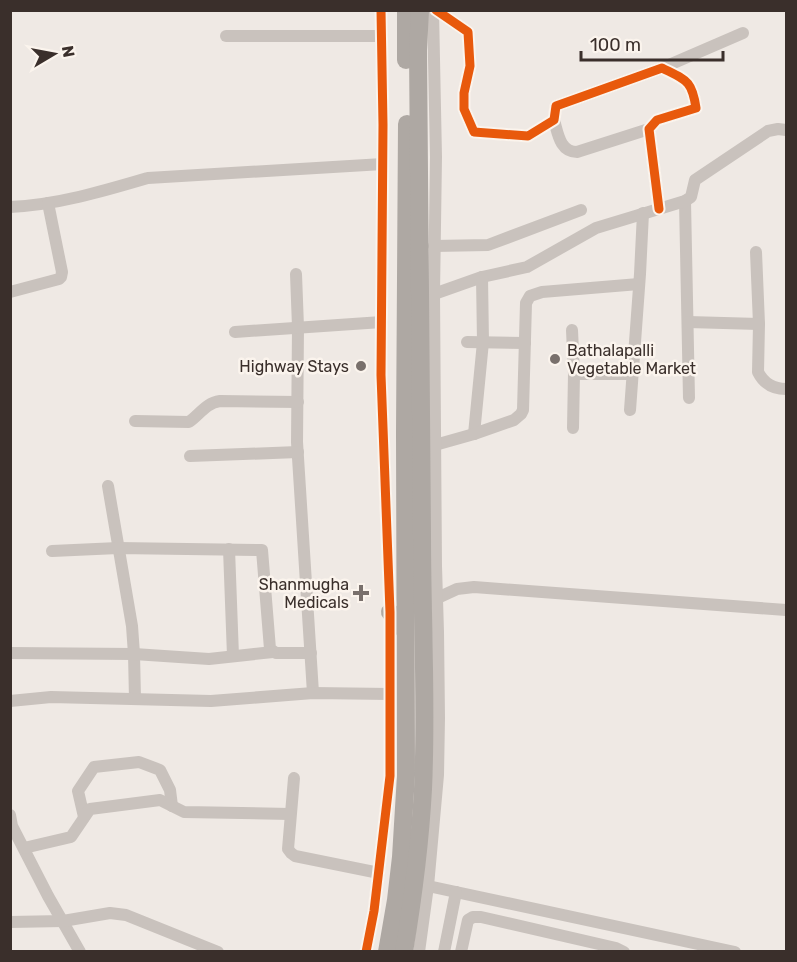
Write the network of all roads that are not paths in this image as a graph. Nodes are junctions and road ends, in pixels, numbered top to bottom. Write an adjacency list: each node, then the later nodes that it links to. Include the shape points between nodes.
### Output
1 (381, 10): 7 (street)
2 (406, 10): 54 (highway)
3 (420, 10): 51 (highway)
4 (434, 10): 9 (street, via 468,32 470,66 464,109 474,132 528,136); 19 (street)
5 (743, 33): 8 (street)
6 (226, 36): 7 (street)
7 (382, 36): 12 (street)
8 (662, 68): 9 (street, via 556,106); 10 (street, via 683,78 693,89 696,108 657,120)
9 (554, 120): 10 (street, via 562,146 571,152)
10 (649, 129): 16 (street)
11 (786, 130): 13 (street, via 768,131 701,174 695,180 691,197)
12 (383, 164): 14 (street, via 148,178); 26 (street)
13 (685, 201): 16 (street); 27 (street)
14 (48, 203): 15 (street); 24 (street, via 61,277)
15 (10, 207)
16 (659, 209): 18 (street)
17 (581, 210): 19 (street, via 488,245)
18 (643, 213): 22 (street, via 596,228 527,267); 23 (street)
19 (434, 246): 25 (street)
20 (756, 252): 28 (street)
21 (296, 274): 29 (street)
22 (482, 277): 25 (street); 33 (street)
23 (639, 284): 34 (street, via 535,294 526,303); 36 (street)
24 (10, 292)
25 (434, 294): 44 (street)
26 (382, 322): 29 (street); 53 (street)
27 (688, 322): 28 (street); 38 (street)
28 (759, 324): 37 (street, via 758,372 766,384)
29 (298, 327): 31 (street); 39 (street)
30 (572, 330): 35 (street)
31 (235, 332)
32 (467, 342): 33 (street)
33 (483, 342): 34 (street); 43 (street)
34 (525, 343): 43 (street, via 521,414)
35 (574, 374): 36 (street); 42 (street)
36 (633, 374): 40 (street)
37 (786, 389)
38 (689, 398)
39 (298, 402): 41 (street, via 220,401 208,405 189,422); 45 (street)
40 (630, 410)
41 (135, 421)
42 (573, 428)
43 (474, 434): 44 (street)
44 (435, 445): 51 (street, via 436,566)
45 (298, 452): 46 (street); 57 (street)
46 (190, 456)
47 (108, 486): 48 (street)
48 (118, 548): 49 (street); 50 (street); 58 (street)
49 (229, 549): 55 (street, via 262,550); 59 (street)
50 (52, 551)
51 (430, 602): 52 (street, via 457,589 474,587); 71 (street, via 439,718); 80 (highway, via 423,788 416,878)
52 (786, 610)
53 (390, 612): 54 (highway); 61 (street)
54 (405, 631): 79 (highway, via 406,775 401,857)
55 (273, 652): 57 (street); 59 (street)
56 (10, 653): 58 (street)
57 (310, 653): 60 (street)
58 (134, 654): 59 (street, via 209,659); 62 (street)
59 (233, 656)
60 (314, 693): 61 (street); 62 (street, via 211,701)
61 (390, 694): 70 (street, via 390,776)
62 (135, 699): 63 (street, via 51,697)
63 (10, 701)
64 (294, 778): 66 (street)
65 (172, 806): 66 (street, via 184,812); 68 (street, via 160,800 90,809); 68 (street, via 170,790 160,770 139,762 94,766 78,792)
66 (291, 814): 70 (street, via 288,849 293,855)
67 (10, 815): 69 (street)
68 (84, 817): 69 (street, via 71,837)
69 (24, 848): 73 (street)
70 (379, 873): 78 (street)
71 (428, 886): 72 (street); 81 (street)
72 (456, 892): 75 (street); 82 (street)
73 (63, 921): 74 (street); 76 (street); 77 (street, via 110,913 126,915)
74 (10, 922)
75 (629, 929): 84 (street); 85 (street)
76 (80, 951)
77 (218, 951)
78 (366, 951)
79 (387, 951)
80 (404, 951)
81 (419, 951)
82 (444, 951)
83 (461, 951): 84 (street, via 472,916)
84 (624, 951)
85 (735, 951)

